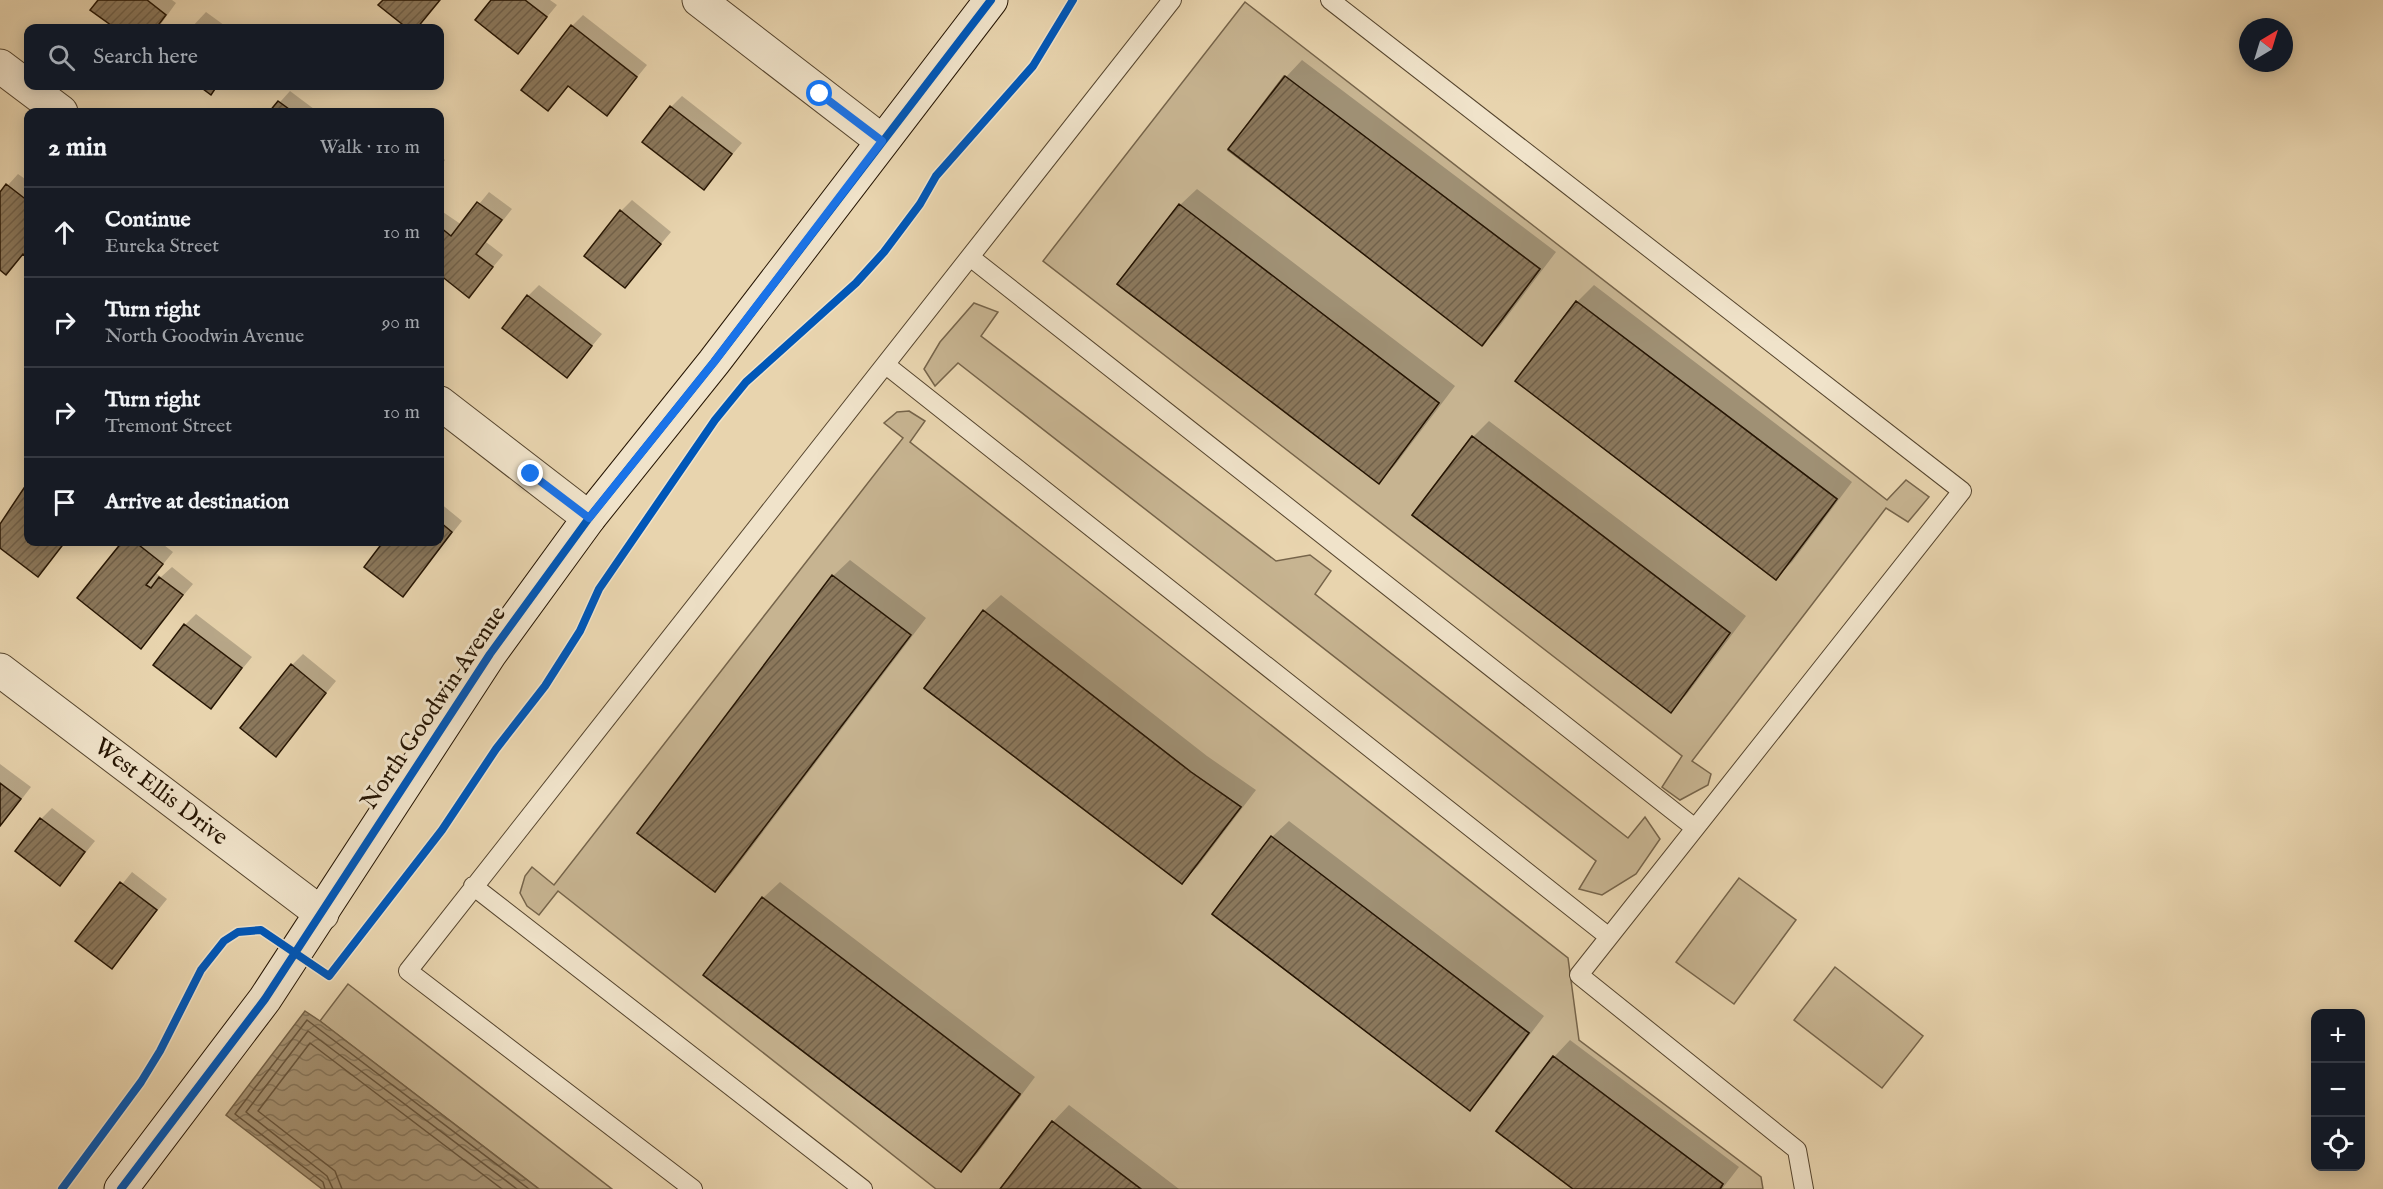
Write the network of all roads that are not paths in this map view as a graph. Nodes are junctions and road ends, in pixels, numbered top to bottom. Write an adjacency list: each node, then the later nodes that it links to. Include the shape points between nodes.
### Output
1 (699, 0): 9 (street)
2 (991, 0): 9 (street, North Goodwin Avenue)
3 (1172, 0): 10 (lane)
4 (1330, 0): 15 (lane, via 1962,491)
5 (0, 66): 6 (street)
6 (24, 84)
7 (32, 90): 8 (street)
8 (56, 108)
9 (882, 141): 13 (street, North Goodwin Avenue)
10 (970, 257): 11 (lane); 15 (lane)
11 (886, 366): 16 (lane); 18 (lane)
12 (444, 406): 13 (street)
13 (589, 518): 17 (street, North Goodwin Avenue, via 490,654)
14 (0, 670): 17 (street, West Ellis Drive)
15 (1695, 828): 18 (lane)
16 (473, 886): 20 (lane, via 408,971); 21 (lane)
17 (322, 914): 19 (street, North Goodwin Avenue, via 265,999)
18 (1609, 937): 22 (lane, via 1579,975 1797,1150)
19 (121, 1189)
20 (693, 1189)
21 (863, 1189)
22 (1804, 1189)

